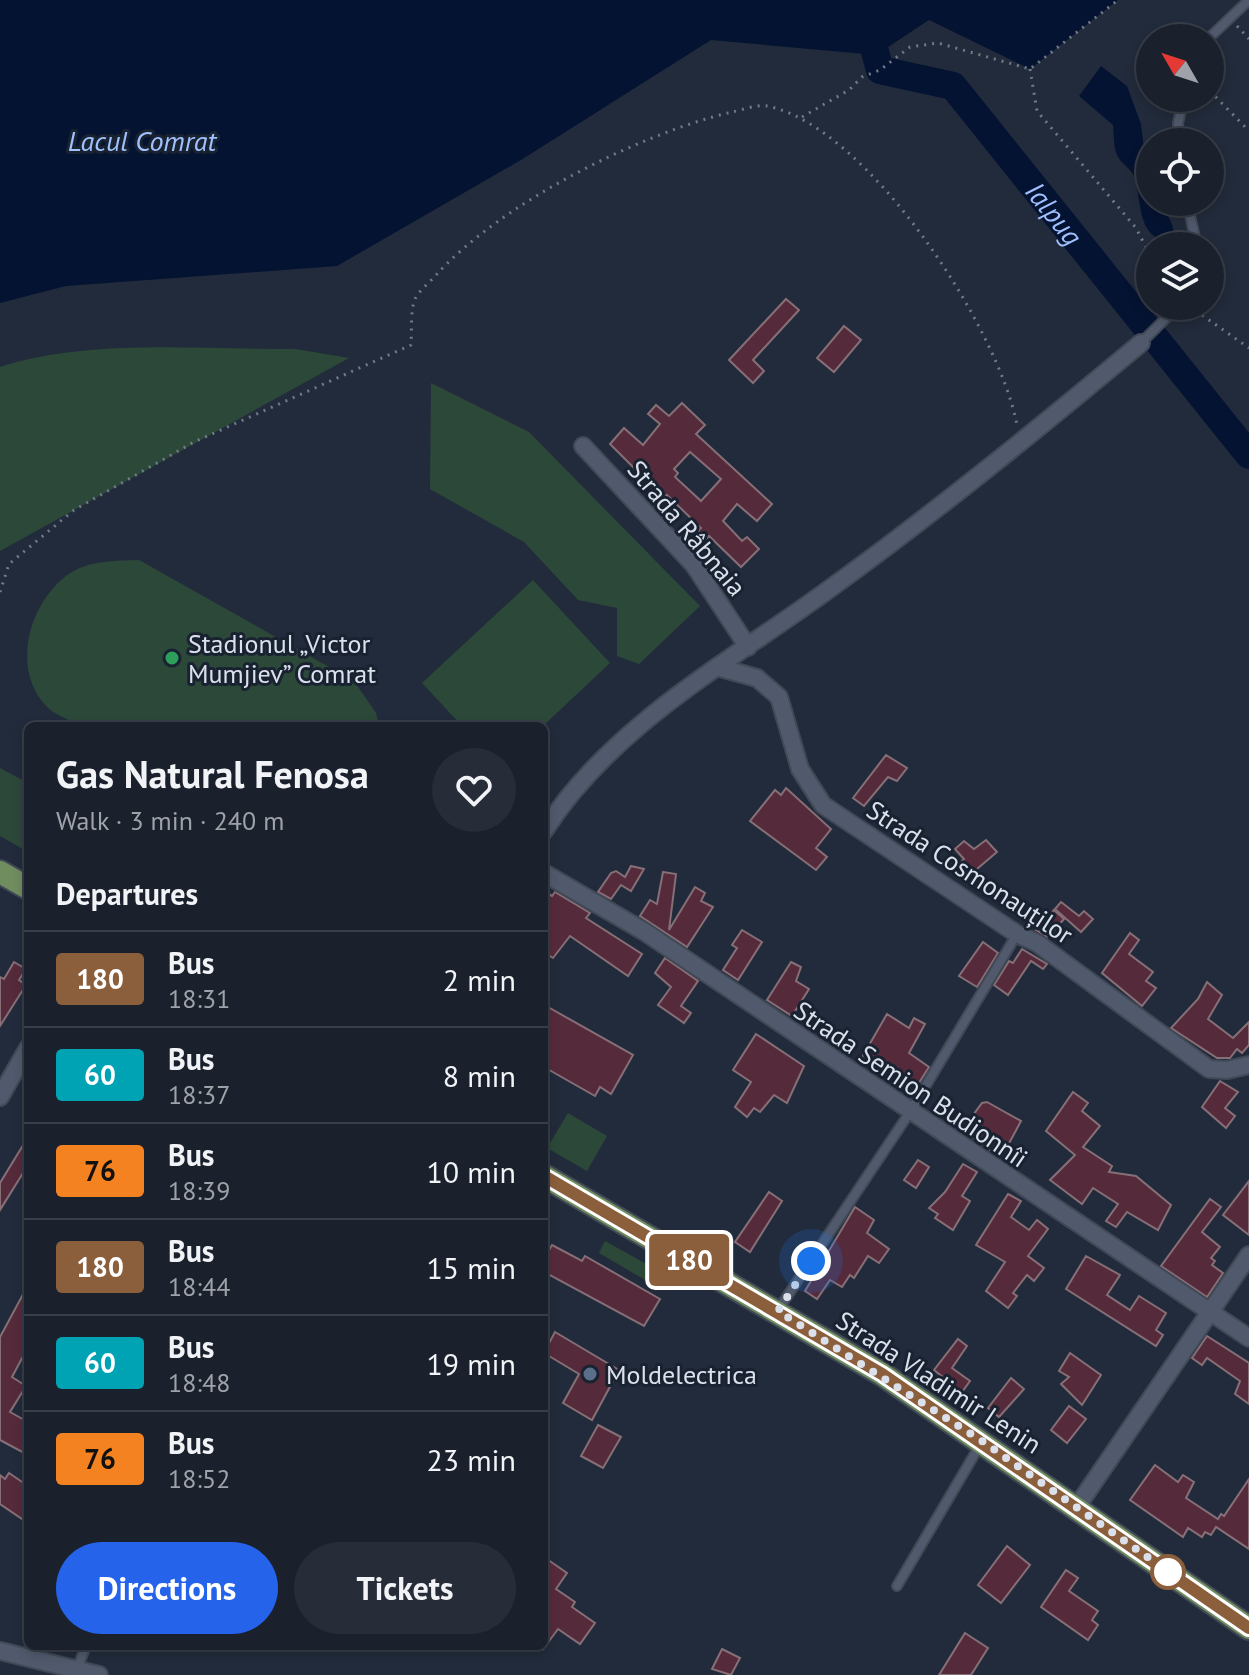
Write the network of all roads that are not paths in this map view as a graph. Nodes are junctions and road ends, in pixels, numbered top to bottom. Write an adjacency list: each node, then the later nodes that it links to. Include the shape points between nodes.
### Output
1 (1249, 0): 2 (lane)
2 (1223, 24)
3 (1165, 320): 4 (lane)
4 (1141, 343): 6 (street, via 910,530)
5 (583, 446): 6 (street, Strada Râbnaia, via 694,565)
6 (748, 647): 7 (street)
7 (717, 667): 8 (street, via 602,758); 12 (street, Strada Cosmonauților, via 757,678 779,697 800,769 823,805)
8 (548, 825)
9 (0, 872): 11 (main road)
10 (548, 875): 16 (street, Strada Semion Budionnîi, via 645,932)
11 (24, 886)
12 (1017, 934): 14 (street, Strada Cosmonauților, via 1037,943 1209,1069); 16 (lane)
13 (24, 1055): 15 (street)
14 (1249, 1065)
15 (0, 1097)
16 (910, 1112): 19 (lane); 20 (street, Strada Semion Budionnîi)
17 (548, 1178): 19 (main road, Strada Vladimir Lenin)
18 (1249, 1255): 20 (street)
19 (778, 1311): 22 (main road, Strada Vladimir Lenin)
20 (1209, 1312): 21 (street, Strada Semion Budionnîi); 23 (street)
21 (1249, 1338)
22 (982, 1441): 23 (main road, Strada Vladimir Lenin); 24 (lane)
23 (1076, 1508): 25 (main road, Strada Vladimir Lenin)
24 (897, 1586)
25 (1249, 1628)
26 (84, 1650): 28 (lane)
27 (0, 1651): 28 (street)
28 (77, 1669): 29 (street)
29 (99, 1675)

